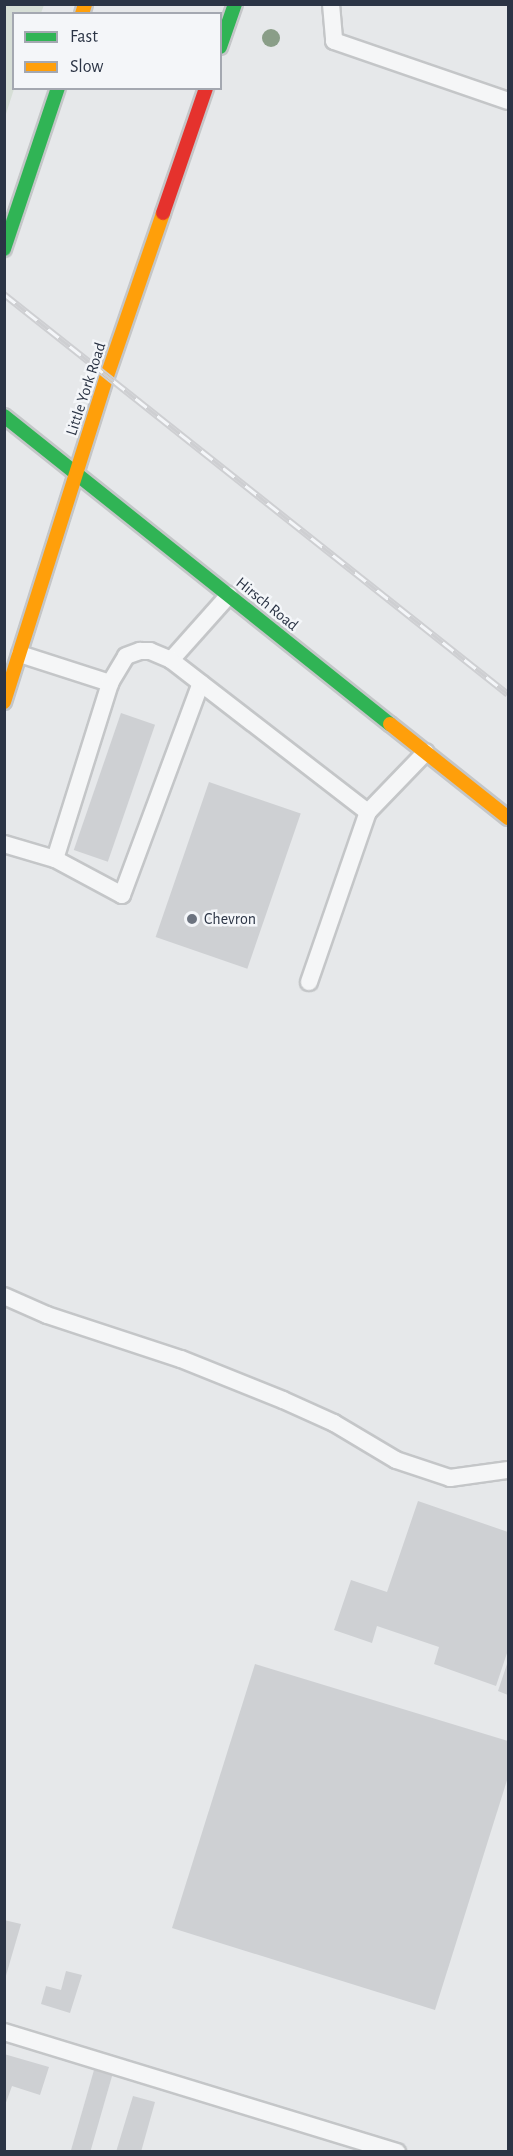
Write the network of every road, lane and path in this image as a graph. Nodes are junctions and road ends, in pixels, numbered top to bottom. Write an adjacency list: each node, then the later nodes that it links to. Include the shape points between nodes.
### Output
1 (235, 4): 3 (main road)
2 (331, 4): 6 (lane, via 334,41)
3 (222, 41)
4 (57, 90): 7 (main road)
5 (205, 90): 9 (main road, Little York Road)
6 (508, 101)
7 (4, 249)
8 (4, 416): 9 (main road, Hirsch Road)
9 (76, 472): 10 (main road, Hirsch Road); 11 (main road, Little York Road)
10 (229, 595): 12 (lane); 16 (main road, Hirsch Road)
11 (20, 654): 13 (lane); 15 (main road, Little York Road)
12 (171, 660): 13 (lane, via 150,651 133,654 126,657); 14 (lane)
13 (110, 683): 20 (lane)
14 (201, 683): 17 (lane); 20 (lane, via 122,895)
15 (4, 702)
16 (426, 752): 17 (lane); 18 (main road, Hirsch Road)
17 (368, 812): 21 (lane)
18 (508, 818)
19 (4, 844): 20 (lane)
20 (55, 859)
21 (309, 982)
22 (4, 1296): 23 (lane, via 47,1315 182,1359 283,1400 334,1423 396,1460 450,1478)
23 (508, 1470)
24 (4, 2032): 25 (lane)
25 (397, 2151)

